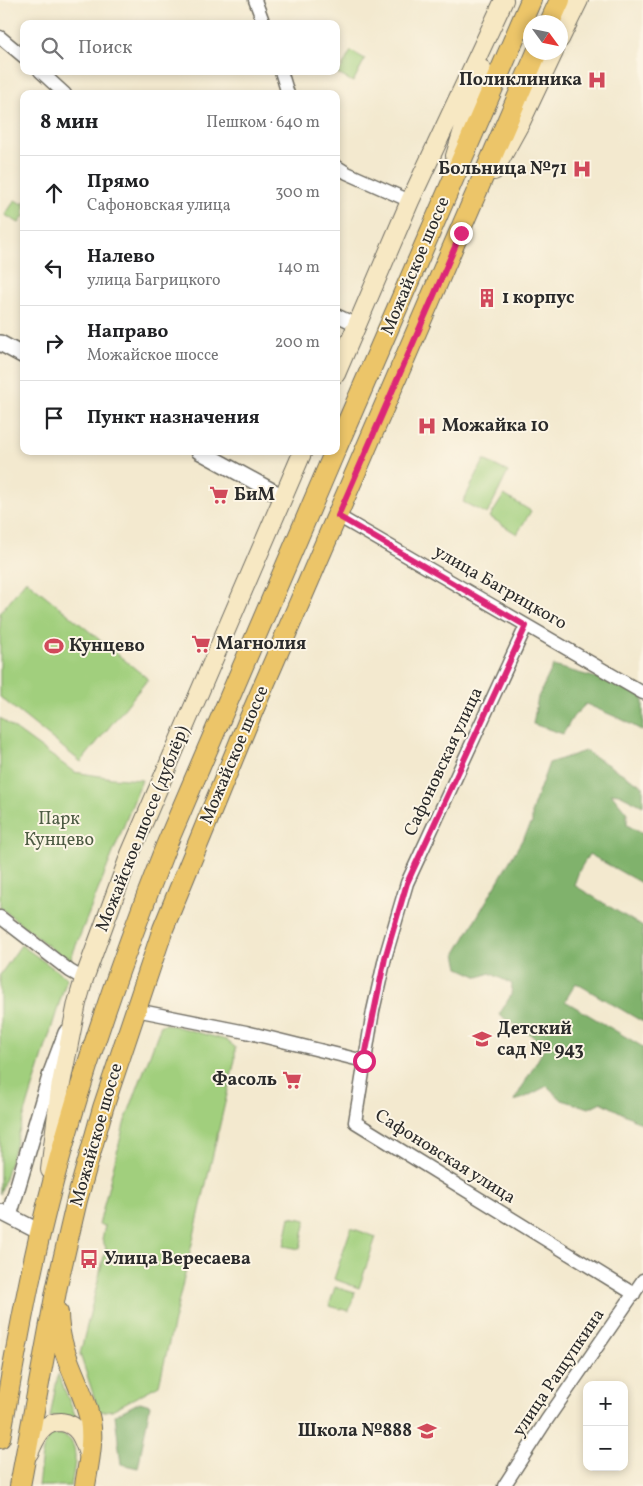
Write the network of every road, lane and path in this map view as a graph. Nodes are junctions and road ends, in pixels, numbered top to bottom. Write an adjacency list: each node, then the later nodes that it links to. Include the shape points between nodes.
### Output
1 (256, 0): 7 (street)
2 (531, 0): 19 (main road, Можайское шоссе)
3 (560, 0): 6 (main road)
4 (579, 0): 8 (main road)
5 (503, 3): 18 (main road); 19 (main road)
6 (553, 15)
7 (263, 20)
8 (568, 23)
9 (0, 37): 10 (street)
10 (20, 54)
11 (534, 60): 20 (main road, Можайское шоссе)
12 (550, 60): 20 (main road)
13 (44, 75): 15 (street)
14 (281, 75): 16 (street)
15 (61, 90)
16 (287, 90)
17 (340, 169): 18 (street)
18 (410, 201): 22 (main road)
19 (436, 219): 26 (main road, Можайское шоссе)
20 (461, 233): 31 (main road, Можайское шоссе)
21 (340, 317): 22 (street)
22 (357, 325): 25 (main road)
23 (0, 343): 24 (street)
24 (20, 354)
25 (340, 365)
26 (340, 441)
27 (206, 455): 30 (street)
28 (301, 455): 30 (main road, Можайское шоссе (дублёр))
29 (334, 455): 39 (main road, Можайское шоссе, via 140,912 80,1091)
30 (283, 497): 35 (main road, Можайское шоссе (дублёр), via 130,854)
31 (338, 516): 32 (street, улица Багрицкого); 37 (main road, Можайское шоссе, via 193,852)
32 (526, 626): 33 (street, улица Багрицкого); 38 (street, Сафоновская улица, via 407,883 387,951)
33 (643, 692)
34 (0, 917): 35 (street)
35 (84, 979): 36 (main road, Можайское шоссе (дублёр))
36 (77, 1003): 39 (main road, via 60,1089); 40 (street, Можайское шоссе (дублёр))
37 (136, 1010): 38 (street, via 246,1032); 43 (main road, Можайское шоссе, via 77,1200)
38 (364, 1061): 44 (street, Сафоновская улица, via 355,1122)
39 (46, 1210): 41 (main road, Можайское шоссе)
40 (5, 1214): 41 (street)
41 (40, 1232): 45 (main road, Можайское шоссе)
42 (643, 1280): 44 (street, улица Ращупкина)
43 (58, 1286): 46 (main road, via 62,1348 90,1422); 47 (main road, Можайское шоссе)
44 (634, 1294): 50 (street, улица Ращупкина)
45 (0, 1438)
46 (89, 1459): 47 (main road, via 78,1431 60,1422 42,1430); 49 (main road)
47 (24, 1462): 48 (main road, Можайское шоссе)
48 (20, 1486)
49 (85, 1486)
50 (504, 1486)

